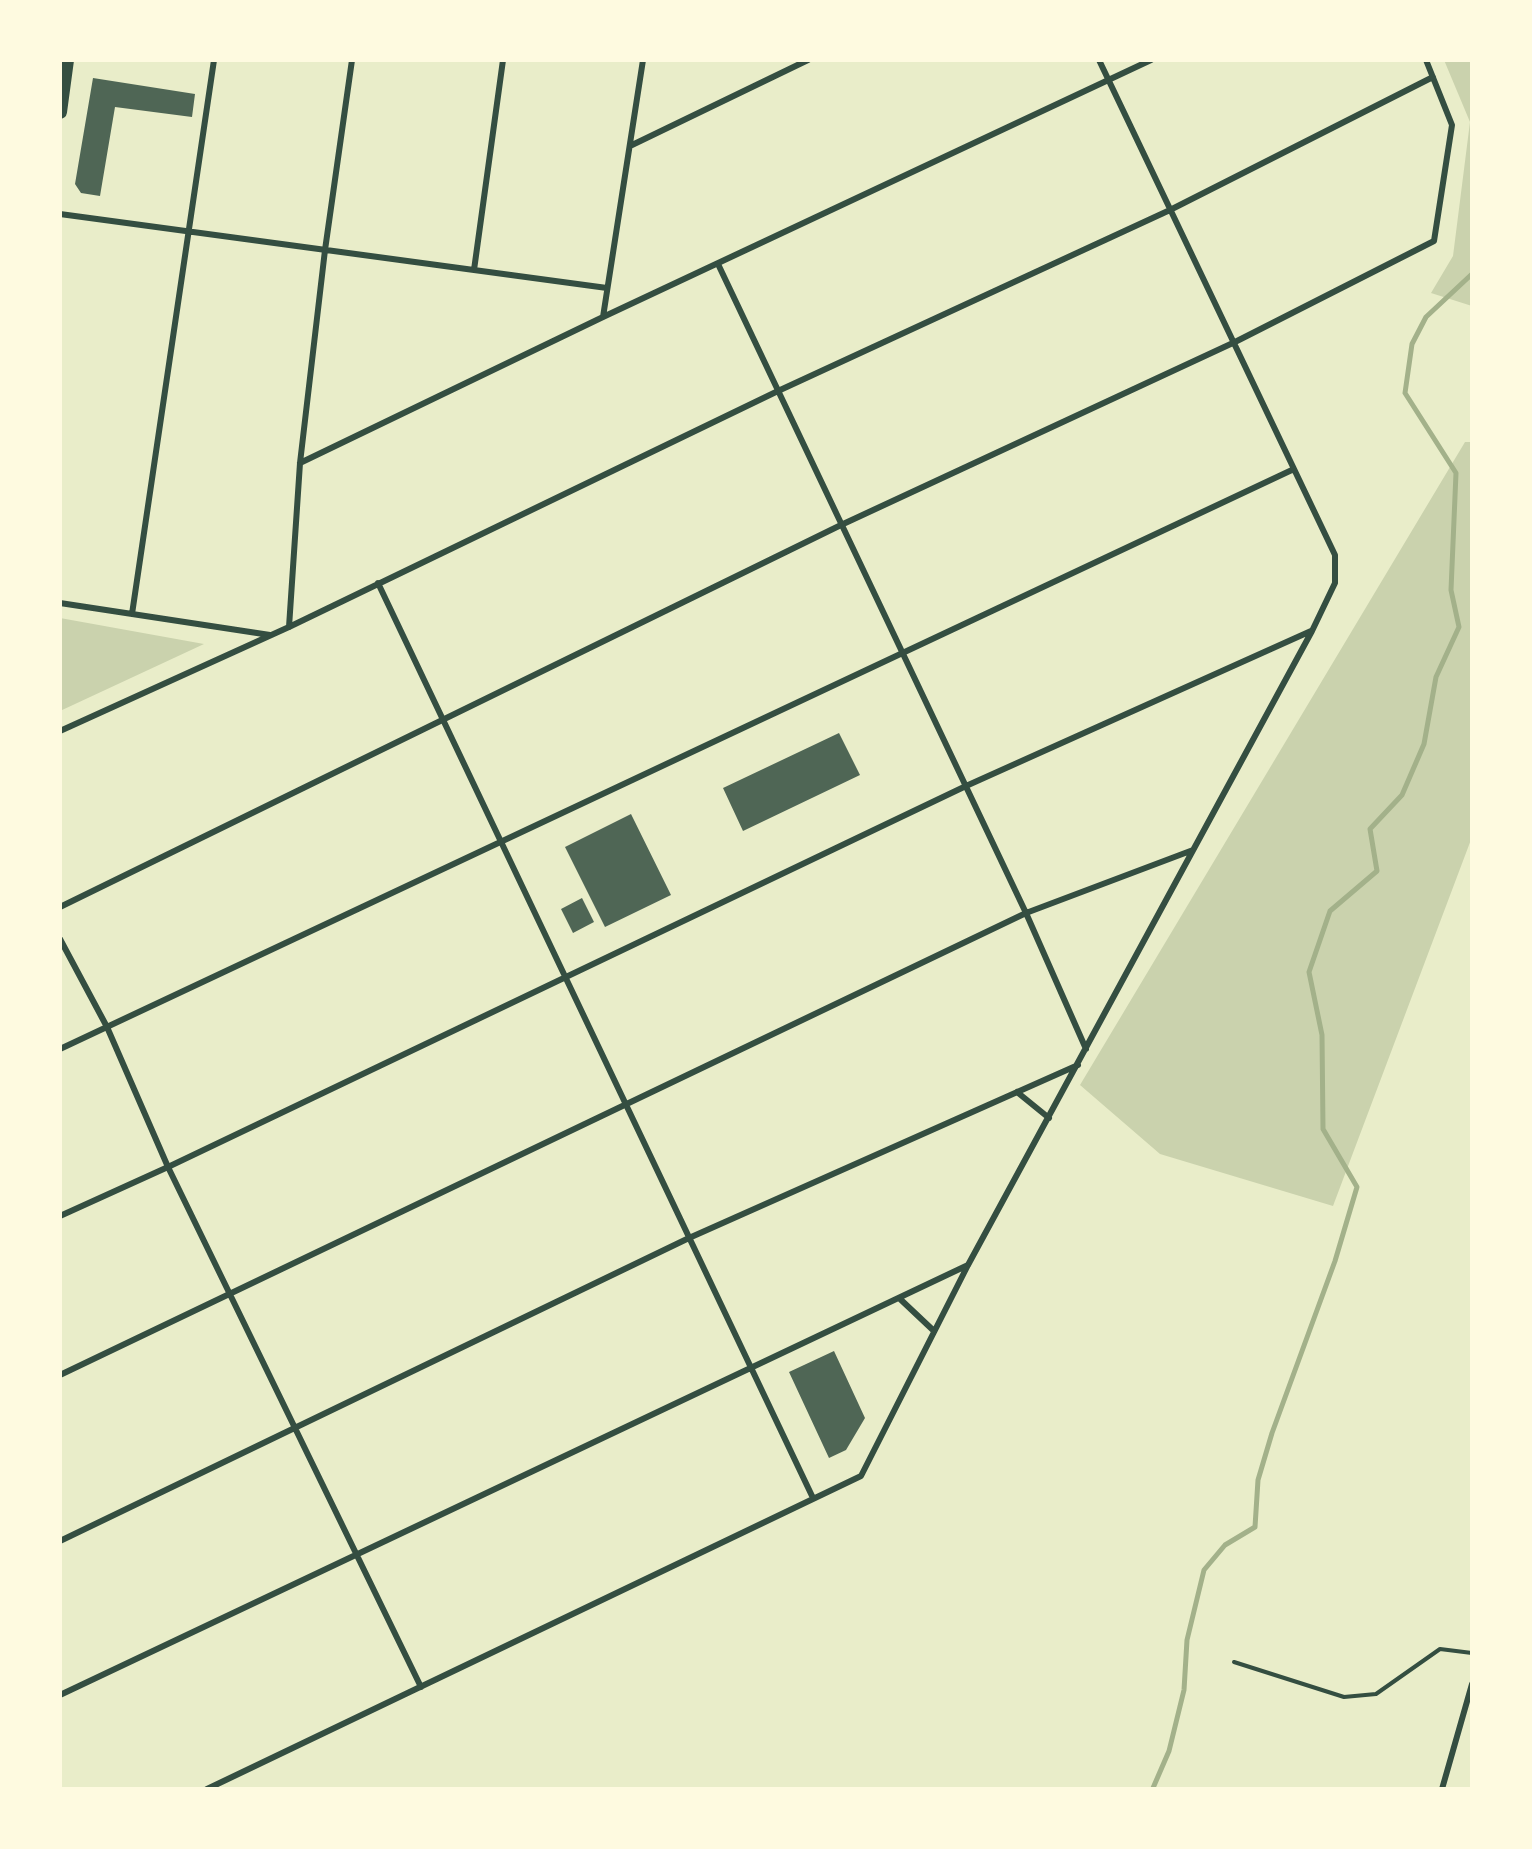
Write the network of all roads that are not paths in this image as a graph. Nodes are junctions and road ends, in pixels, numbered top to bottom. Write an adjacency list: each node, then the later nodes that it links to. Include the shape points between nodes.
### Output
1 (67, 60): 12 (main road)
2 (214, 60): 16 (street)
3 (352, 60): 17 (street)
4 (503, 60): 19 (street)
5 (643, 60): 13 (street)
6 (808, 60): 13 (street)
7 (1099, 60): 11 (street)
8 (1150, 60): 11 (street)
9 (1426, 60): 10 (street)
10 (1433, 77): 14 (street); 22 (street, via 1452,125 1434,241)
11 (1108, 80): 14 (street); 18 (street)
12 (60, 112)
13 (630, 146): 20 (street)
14 (1170, 210): 22 (street); 23 (street)
15 (60, 214): 16 (street)
16 (189, 232): 17 (street); 29 (street)
17 (325, 250): 19 (street); 24 (street)
18 (718, 264): 21 (street); 23 (street)
19 (474, 270): 20 (street)
20 (607, 288): 21 (street)
21 (603, 316): 24 (street)
22 (1235, 342): 25 (street); 26 (street)
23 (778, 391): 26 (street); 27 (street)
24 (300, 463): 30 (street)
25 (1294, 469): 31 (street, via 1335,555 1337,569 1335,583); 33 (street)
26 (841, 525): 33 (street); 34 (street)
27 (378, 583): 30 (street); 34 (street)
28 (60, 603): 29 (street)
29 (132, 614): 32 (street)
30 (289, 627): 32 (street)
31 (1312, 631): 36 (street); 38 (street)
32 (271, 635): 35 (street)
33 (902, 653): 36 (street); 37 (street)
34 (442, 719): 37 (street); 39 (street)
35 (60, 731)
36 (966, 786): 40 (street); 42 (street)
37 (501, 842): 42 (street); 43 (street)
38 (1194, 850): 40 (street); 45 (street)
39 (60, 907)
40 (1026, 913): 45 (street); 48 (street)
41 (60, 939): 43 (street)
42 (565, 978): 48 (street); 50 (street)
43 (107, 1027): 44 (street); 50 (street)
44 (60, 1049)
45 (1086, 1049): 46 (street)
46 (1078, 1065): 47 (street); 49 (street)
47 (1017, 1092): 49 (street); 52 (street)
48 (625, 1104): 52 (street); 54 (street)
49 (1049, 1118): 53 (street)
50 (168, 1167): 51 (street); 54 (street)
51 (60, 1216)
52 (689, 1238): 57 (street); 59 (street)
53 (968, 1265): 55 (street); 56 (street)
54 (230, 1296): 58 (street); 59 (street)
55 (899, 1298): 56 (street); 57 (street)
56 (934, 1331): 60 (street, via 861,1476)
57 (751, 1368): 60 (street); 62 (street)
58 (60, 1375)
59 (295, 1428): 61 (street); 62 (street)
60 (813, 1498): 66 (street)
61 (60, 1541)
62 (356, 1555): 66 (street); 67 (street)
63 (1472, 1653): 64 (lane, via 1440,1649 1376,1694 1344,1697)
64 (1234, 1662)
65 (1472, 1684): 69 (street)
66 (421, 1687): 68 (street)
67 (60, 1695)
68 (207, 1789)
69 (1442, 1789)

